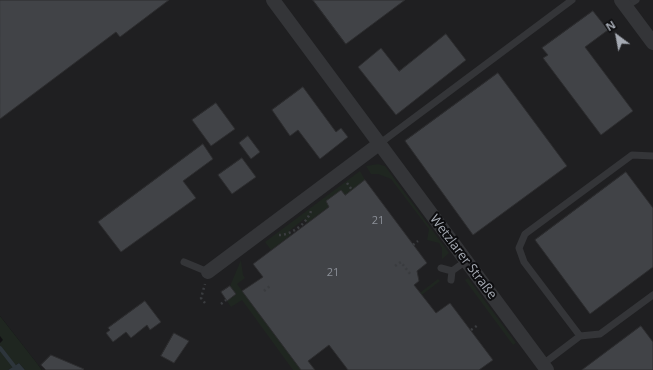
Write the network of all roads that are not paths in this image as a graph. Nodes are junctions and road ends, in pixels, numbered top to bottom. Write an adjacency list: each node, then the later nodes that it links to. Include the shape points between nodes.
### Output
1 (273, 0): 5 (street, Wetzlarer Straße)
2 (572, 0): 5 (lane)
3 (627, 2): 4 (street)
4 (653, 43)
5 (379, 144): 7 (street, Wetzlarer Straße); 11 (street)
6 (653, 156): 14 (lane, via 632,155 525,234 519,248 524,262)
7 (466, 261): 10 (lane); 15 (street, Wetzlarer Straße)
8 (184, 262): 11 (lane)
9 (441, 268): 10 (lane)
10 (452, 271): 12 (lane)
11 (208, 272)
12 (451, 280)
13 (653, 294): 14 (lane, via 600,334)
14 (580, 336): 15 (lane)
15 (545, 367)

